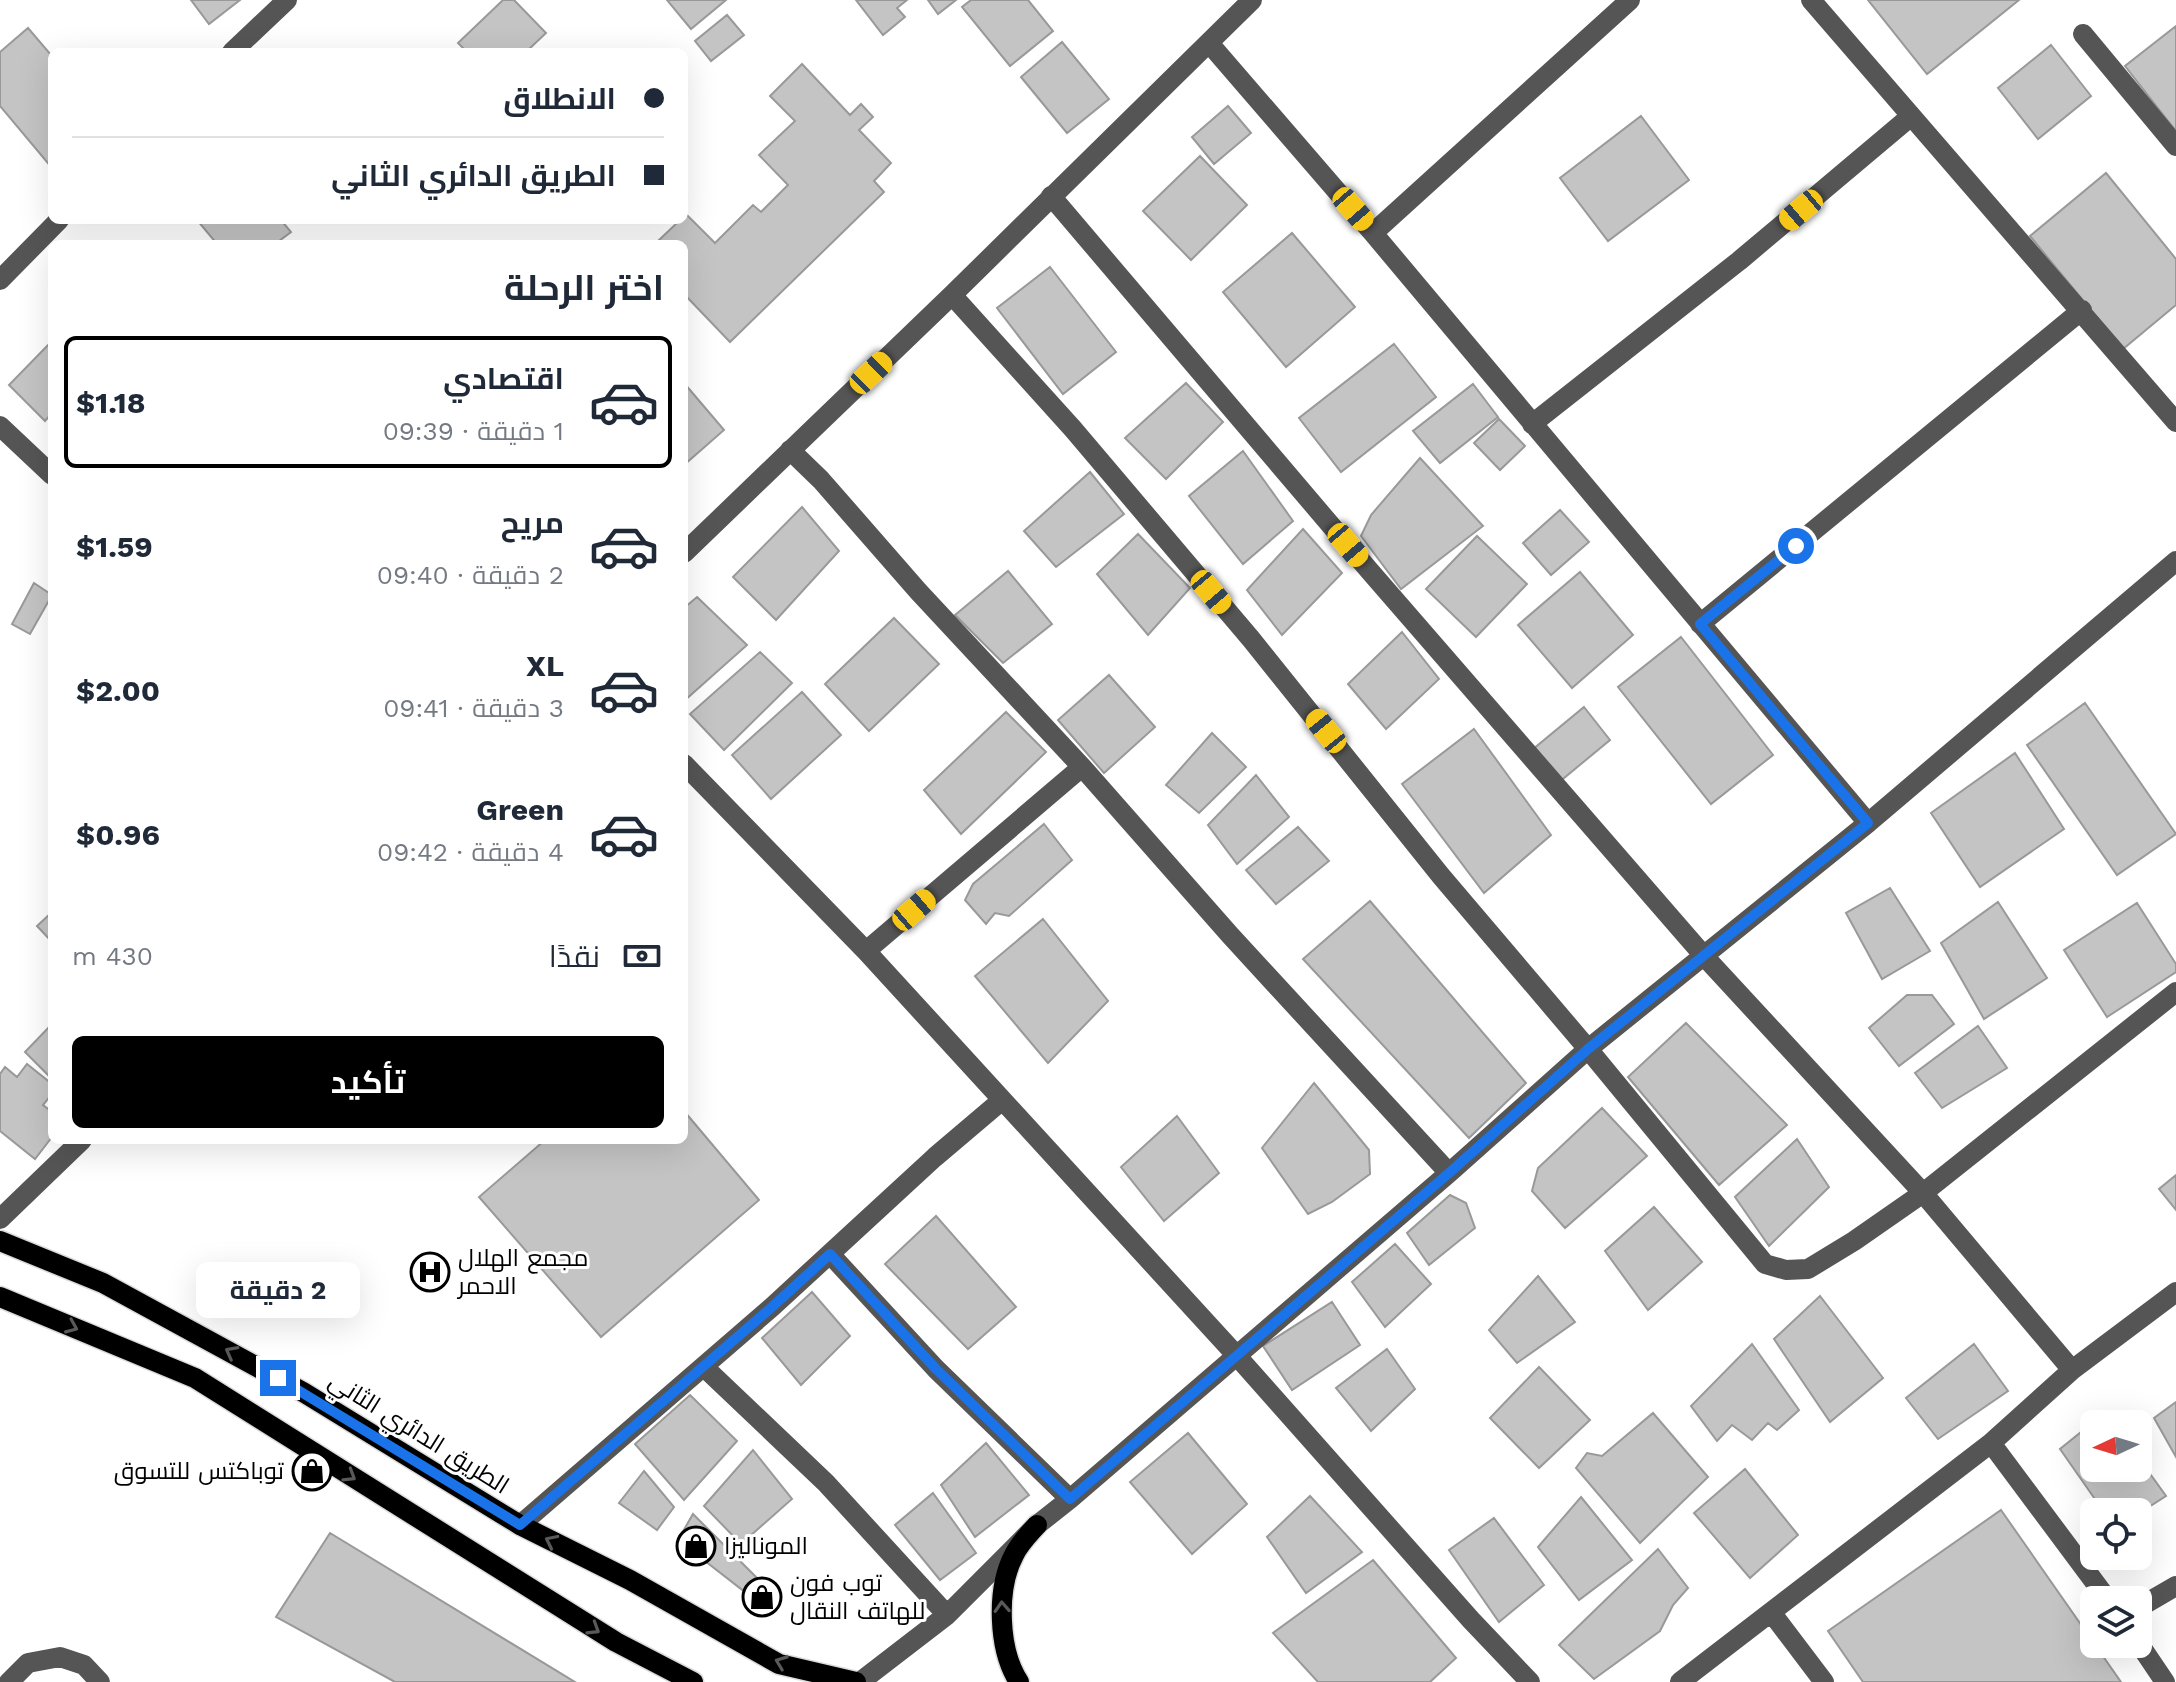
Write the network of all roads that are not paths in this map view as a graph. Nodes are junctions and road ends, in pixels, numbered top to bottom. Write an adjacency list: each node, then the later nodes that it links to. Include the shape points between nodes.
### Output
1 (287, 0): 7 (street)
2 (1252, 0): 6 (street)
3 (1630, 0): 12 (street)
4 (1811, 0): 8 (street)
5 (2083, 34): 9 (street)
6 (1209, 43): 10 (street); 12 (street)
7 (236, 48)
8 (1910, 117): 15 (street); 17 (street)
9 (2176, 146)
10 (1051, 196): 14 (street); 28 (street)
11 (55, 224): 13 (street)
12 (1373, 233): 17 (street)
13 (0, 280)
14 (952, 295): 19 (street); 30 (street, via 1251,639)
15 (2082, 310): 16 (street); 23 (street)
16 (2176, 422)
17 (1532, 424): 23 (street)
18 (0, 426): 20 (street)
19 (790, 450): 21 (street); 24 (street)
20 (48, 471)
21 (688, 549)
22 (2176, 561): 26 (street)
23 (1700, 624): 26 (street)
24 (1082, 767): 27 (street); 33 (street)
25 (688, 768): 27 (street)
26 (1868, 823): 28 (street)
27 (866, 951): 31 (street)
28 (1704, 956): 30 (street); 34 (street)
29 (2176, 992): 34 (street)
30 (1588, 1049): 33 (street); 34 (street, via 1765,1264 1808,1269)
31 (1001, 1101): 37 (street); 40 (street)
32 (78, 1144): 35 (street)
33 (1449, 1173): 40 (street)
34 (1923, 1193): 42 (street)
35 (0, 1219)
36 (0, 1241): 45 (main road, الطريق الدائري الثاني, one-way to 36, via 303,1392 103,1283)
37 (830, 1254): 41 (street); 44 (street, via 936,1369)
38 (2176, 1292): 42 (street)
39 (0, 1297): 55 (main road, one-way to 55, via 195,1378 616,1642)
40 (1236, 1355): 44 (street); 58 (street)
41 (704, 1367): 45 (street); 51 (street, via 826,1483)
42 (2072, 1370): 43 (street)
43 (1991, 1443): 47 (street); 50 (street)
44 (1070, 1499): 46 (street)
45 (520, 1525): 56 (main road, الطريق الدائري الثاني, one-way to 45, via 779,1664)
46 (1037, 1525): 51 (street); 57 (main road, one-way to 46, via 1006,1650 1001,1594 1014,1553)
47 (2098, 1586)
48 (2176, 1586): 49 (street)
49 (2152, 1600)
50 (1771, 1612): 59 (street); 60 (street)
51 (947, 1615): 56 (street)
52 (2149, 1658): 61 (street)
53 (9, 1682): 54 (street, via 28,1663 60,1657 84,1665)
54 (100, 1682)
55 (693, 1682)
56 (858, 1682)
57 (1019, 1682)
58 (1530, 1682)
59 (1680, 1682)
60 (1824, 1682)
61 (2165, 1682)

